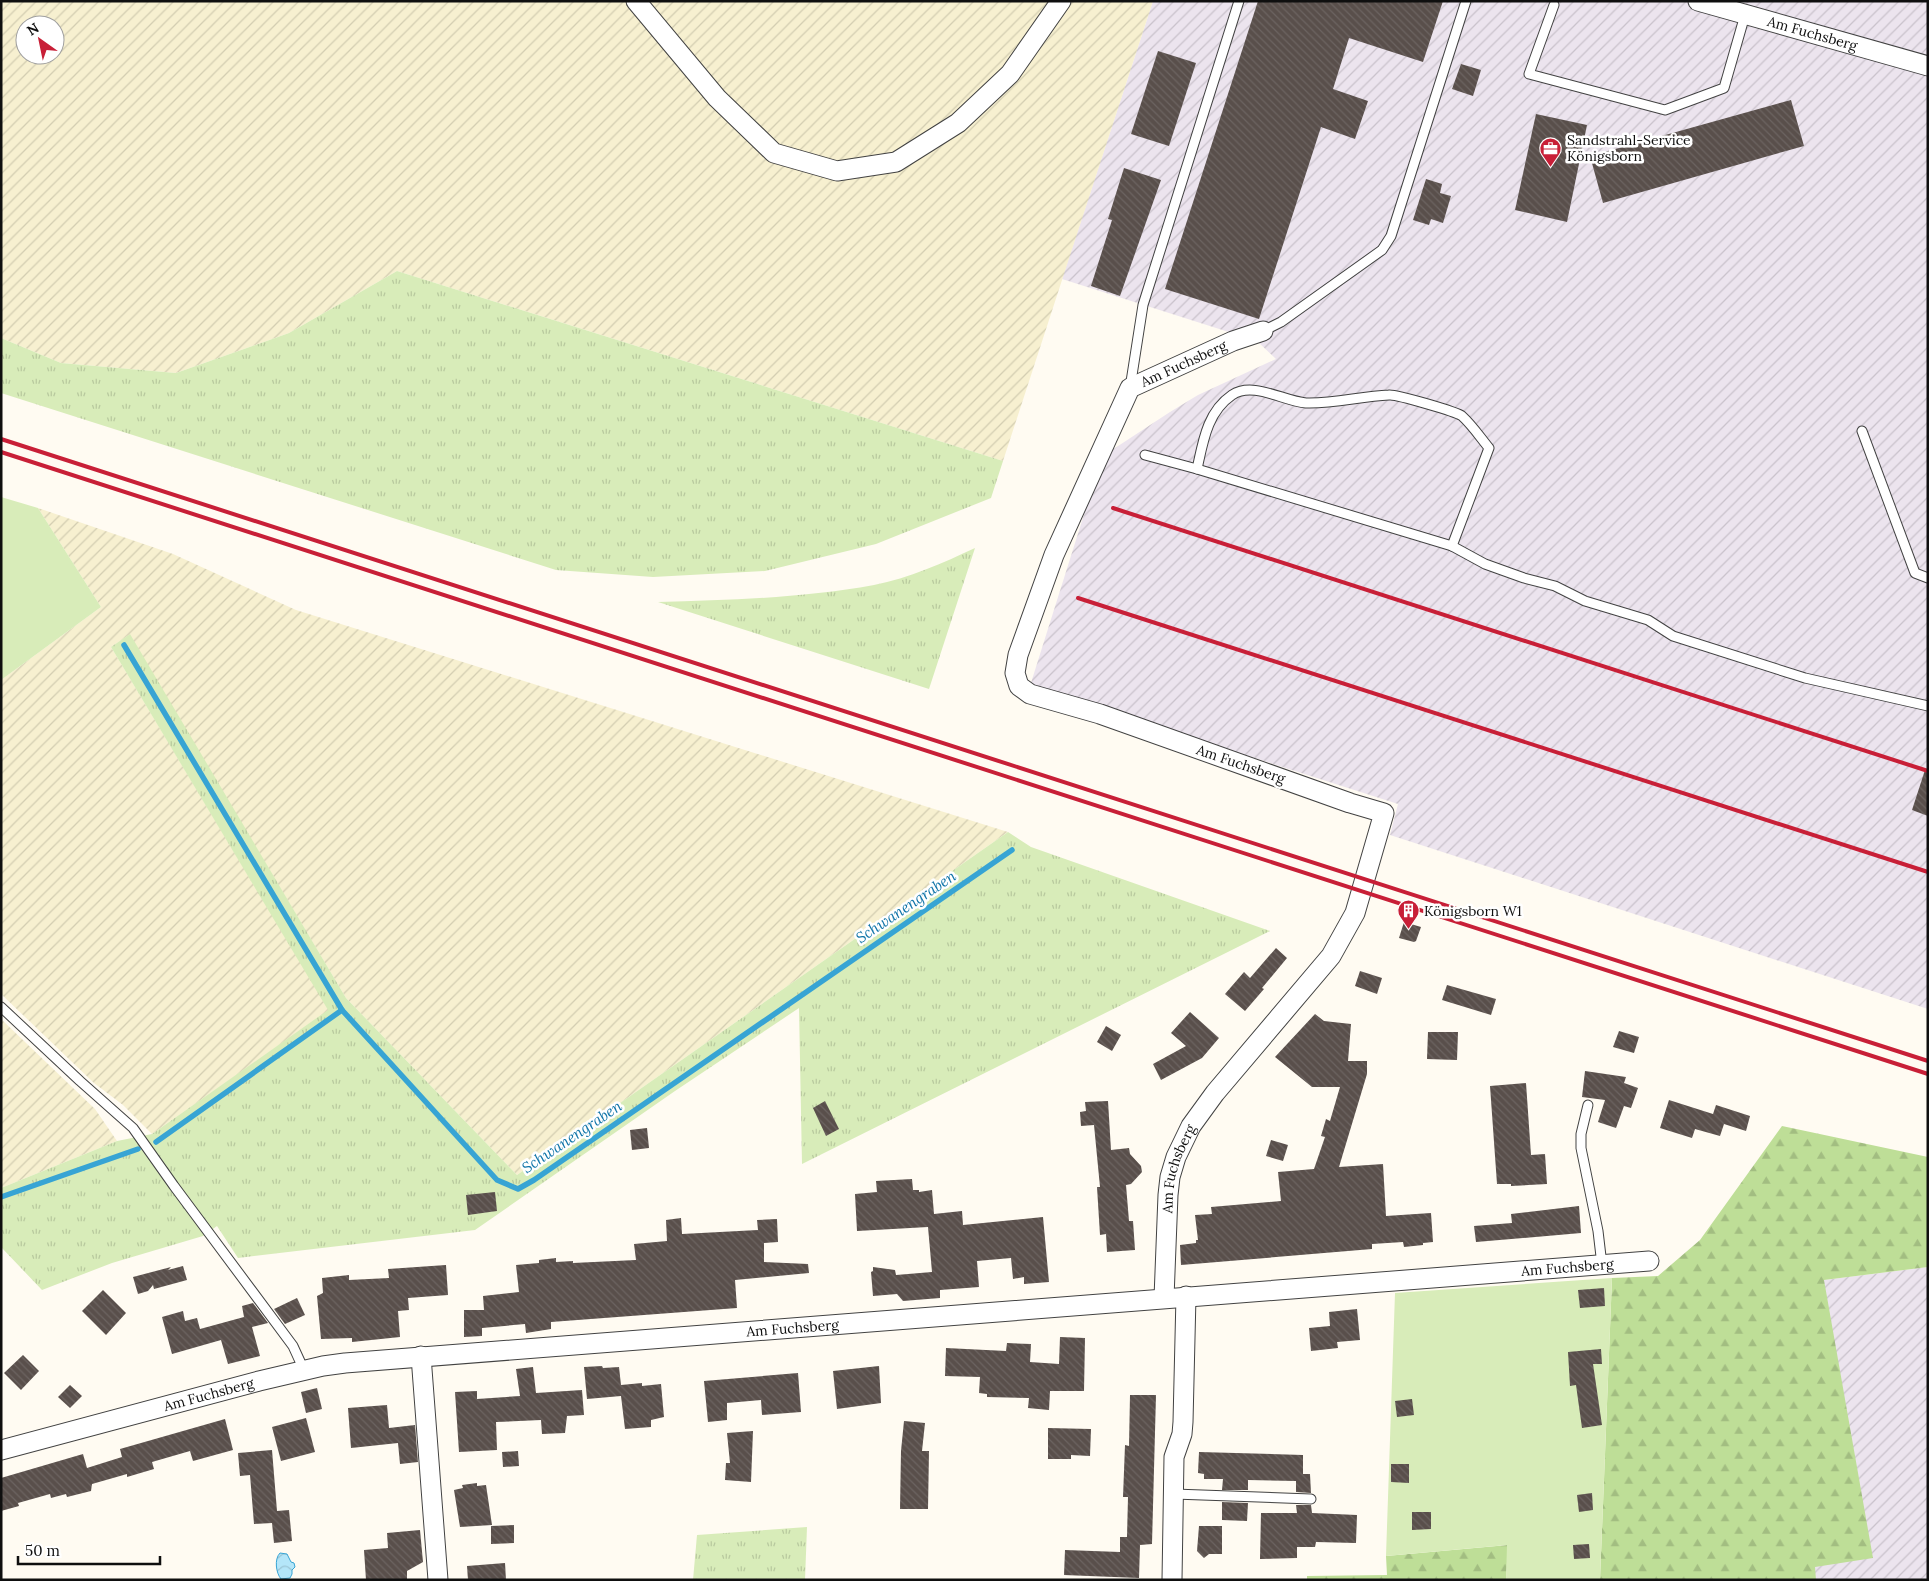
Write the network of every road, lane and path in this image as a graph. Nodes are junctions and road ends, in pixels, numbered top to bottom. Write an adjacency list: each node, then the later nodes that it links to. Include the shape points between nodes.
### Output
1 (636, 1): 2 (street, via 717,98 774,153 837,170 896,162 958,124 1010,74)
2 (1061, 1)
3 (1239, 1): 10 (lane, via 1143,305)
4 (1466, 1): 9 (lane, via 1391,236 1382,250 1281,322)
5 (1698, 1): 7 (street, Am Fuchsberg)
6 (1554, 5): 7 (lane, via 1529,74 1665,110 1724,88)
7 (1745, 14): 8 (street, Am Fuchsberg)
8 (1928, 66)
9 (1263, 331): 10 (street, Am Fuchsberg, via 1233,341)
10 (1130, 388): 22 (street, Am Fuchsberg, via 1054,555 1018,655 1015,673 1019,686 1030,694 1100,714 1384,813 1355,913 1344,935 1331,956 1214,1093 1176,1157 1168,1195)
11 (1862, 431): 15 (lane, via 1915,573)
12 (1145, 455): 13 (lane)
13 (1198, 469): 14 (lane); 14 (lane, via 1209,421 1233,394 1248,390 1304,403 1338,402 1391,394 1460,414 1489,448)
14 (1452, 546): 16 (lane, via 1485,564 1555,586 1585,601 1648,620 1673,636 1805,678)
15 (1928, 578)
16 (1928, 706)
17 (1, 1007): 24 (lane, via 133,1128 293,1346)
18 (1588, 1105): 20 (lane, via 1581,1148)
19 (1649, 1260): 20 (street, Am Fuchsberg)
20 (1602, 1266): 21 (street, Am Fuchsberg)
21 (1186, 1296): 22 (street, Am Fuchsberg); 26 (street, via 1183,1422 1174,1457)
22 (1164, 1298): 23 (street, Am Fuchsberg)
23 (421, 1356): 24 (street, Am Fuchsberg); 28 (street)
24 (304, 1370): 25 (street, Am Fuchsberg)
25 (1, 1450)
26 (1174, 1494): 27 (lane); 29 (street)
27 (1311, 1499)
28 (438, 1580)
29 (1172, 1580)

